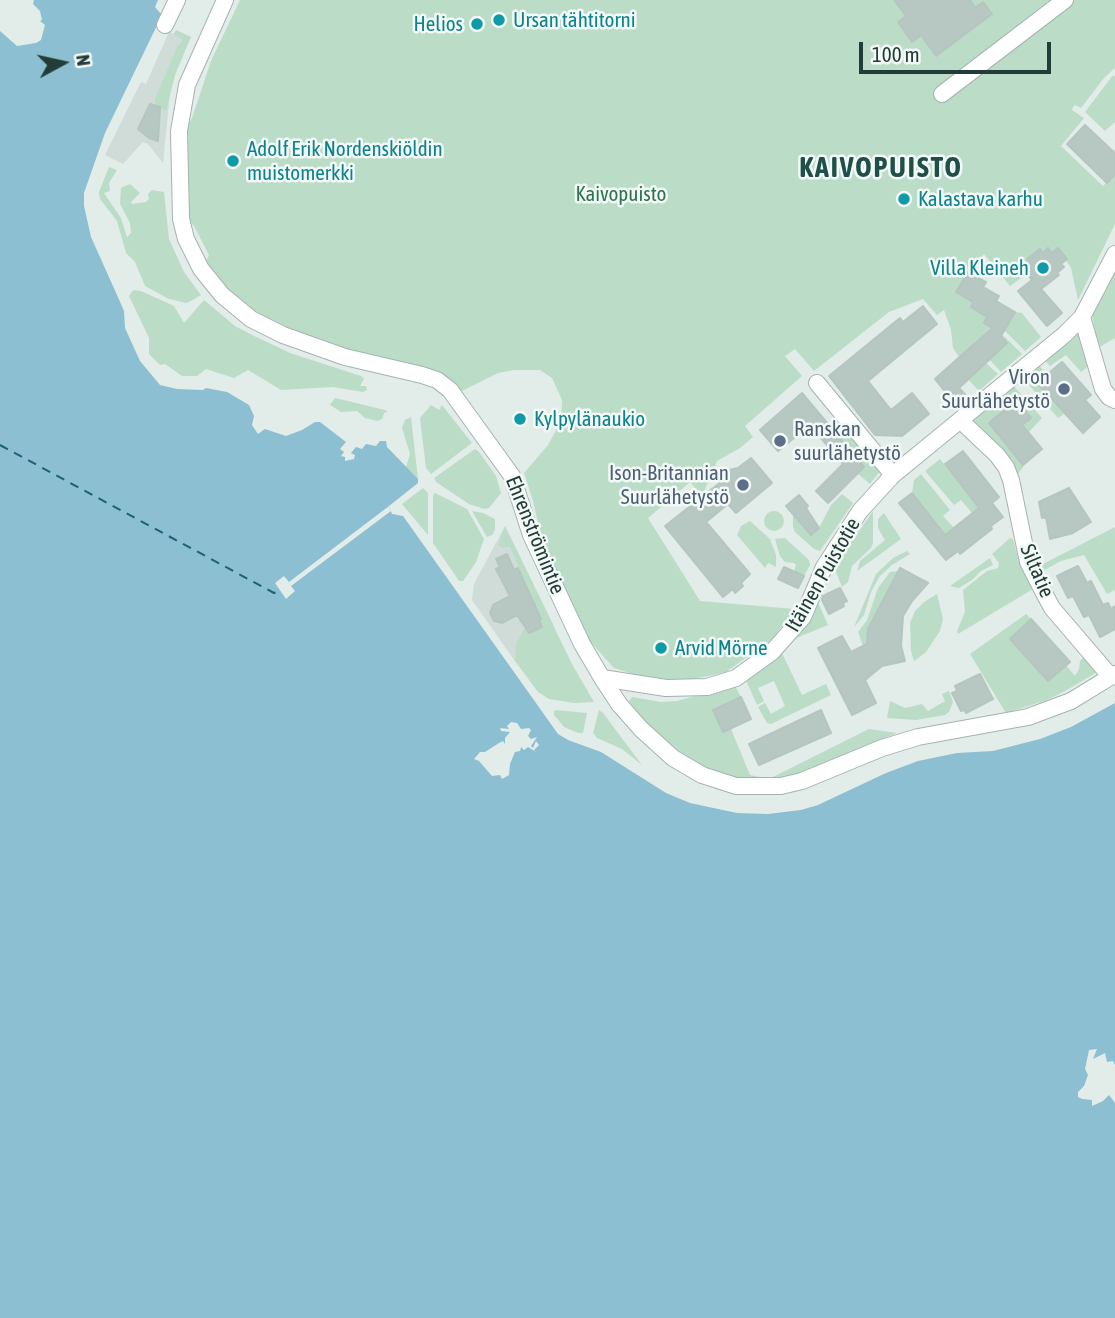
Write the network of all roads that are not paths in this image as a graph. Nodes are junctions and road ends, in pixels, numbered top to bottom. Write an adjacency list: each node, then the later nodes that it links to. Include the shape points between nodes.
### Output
1 (177, 0): 4 (street)
2 (225, 0): 13 (street, Ehrenströmintie, via 193,70 181,113 181,219 192,253 213,285 251,320 345,357 429,378 450,390 512,476 531,535)
3 (1065, 0): 5 (street)
4 (165, 25)
5 (942, 94)
6 (1115, 254): 7 (street, Itäinen Puistotie)
7 (1082, 317): 9 (street, via 1102,388); 10 (street, Itäinen Puistotie)
8 (817, 383): 11 (street)
9 (1115, 400)
10 (961, 421): 11 (street, Itäinen Puistotie); 12 (street, Siltatie, via 1006,467 1028,562 1052,608)
11 (892, 475): 13 (street, Itäinen Puistotie, via 840,541 796,627 750,669 723,683 696,688)
12 (1113, 676): 13 (street, Ehrenströmintie, via 1071,701 1028,717 918,737 803,781 759,788 716,780 673,758 641,730)
13 (602, 678)

